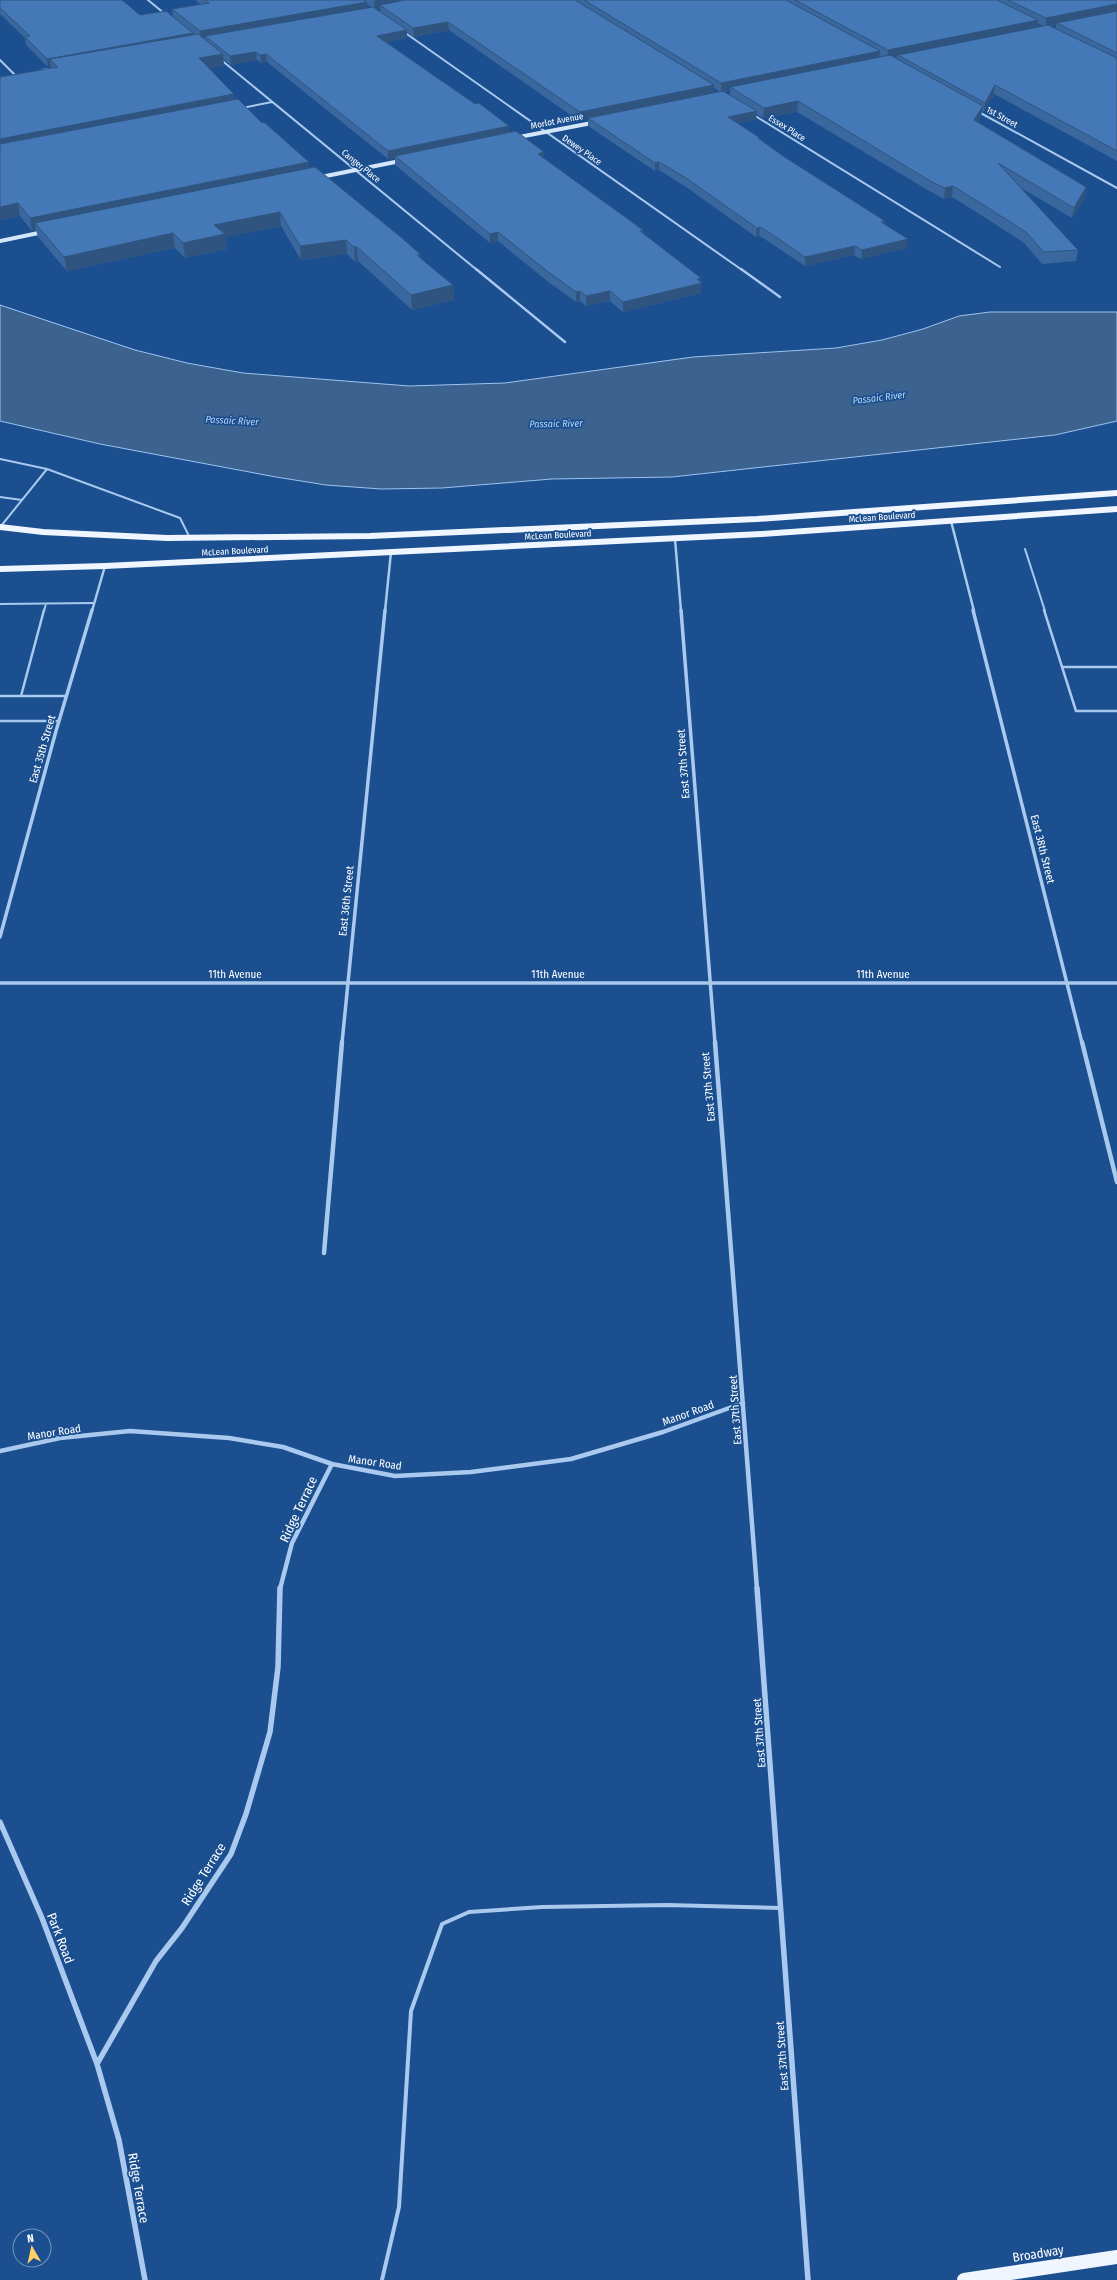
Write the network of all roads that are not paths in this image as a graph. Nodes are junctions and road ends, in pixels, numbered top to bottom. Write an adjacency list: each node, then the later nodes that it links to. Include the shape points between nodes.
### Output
1 (148, 0): 2 (street)
2 (171, 19)
3 (398, 28): 16 (street, Dewey Place)
4 (215, 55): 11 (street, Canger Place)
5 (0, 60): 9 (street)
6 (61, 67): 7 (street)
7 (38, 71)
8 (23, 74): 9 (street)
9 (15, 75): 10 (street)
10 (8, 76)
11 (272, 102): 12 (street); 19 (street, Canger Place)
12 (240, 108)
13 (973, 109): 21 (street, 1st Street)
14 (751, 114): 24 (street, Essex Place)
15 (601, 121): 16 (main road, Morlot Avenue)
16 (545, 132): 17 (main road, Morlot Avenue); 25 (street, Dewey Place)
17 (507, 140)
18 (410, 159): 19 (main road)
19 (355, 170): 20 (main road); 26 (street, Canger Place)
20 (308, 180)
21 (1117, 188)
22 (52, 230): 23 (main road)
23 (0, 241)
24 (1000, 267)
25 (780, 297)
26 (564, 342)
27 (0, 459): 28 (lane)
28 (47, 469): 31 (lane); 35 (lane, via 180,518)
29 (1117, 493): 35 (main road, McLean Boulevard, via 671,523 377,536)
30 (0, 497): 31 (lane)
31 (22, 500): 34 (lane)
32 (1117, 509): 33 (main road, McLean Boulevard)
33 (950, 521): 36 (main road, McLean Boulevard); 56 (street, East 38th Street)
34 (0, 527): 35 (main road, McLean Boulevard, via 103,536)
35 (190, 538)
36 (675, 539): 38 (main road, McLean Boulevard); 55 (street, East 37th Street)
37 (1025, 549): 44 (lane)
38 (391, 552): 39 (main road, McLean Boulevard); 54 (street, East 36th Street)
39 (105, 566): 40 (main road, McLean Boulevard); 41 (street, East 35th Street)
40 (0, 569)
41 (94, 603): 43 (lane); 48 (street, East 35th Street)
42 (0, 604): 43 (lane)
43 (46, 604): 47 (lane)
44 (1062, 667): 45 (lane); 49 (lane, via 1076,711)
45 (1117, 667)
46 (0, 696): 47 (lane)
47 (21, 696): 48 (lane)
48 (66, 696): 50 (street, East 35th Street)
49 (1117, 712)
50 (59, 720): 51 (lane); 52 (street, East 35th Street)
51 (0, 721)
52 (0, 937)
53 (0, 983): 54 (street, 11th Avenue)
54 (346, 983): 55 (street, 11th Avenue); 59 (street, East 36th Street)
55 (709, 983): 56 (street, 11th Avenue); 60 (street, East 37th Street)
56 (1068, 983): 57 (street, 11th Avenue); 58 (street, East 38th Street)
57 (1117, 983)
58 (1117, 1182)
59 (324, 1253)
60 (743, 1403): 62 (street, Manor Road, via 663,1432 571,1459 471,1472 395,1476); 64 (street, East 37th Street)
61 (0, 1450): 62 (street, Manor Road, via 60,1438 130,1431 230,1438 283,1447)
62 (332, 1464): 65 (street, Ridge Terrace, via 292,1543 280,1588 278,1667 270,1732 246,1814 233,1847 182,1928 156,1961)
63 (0, 1822): 65 (street, Park Road, via 42,1918)
64 (781, 1908): 68 (lane, via 667,1905 542,1907 469,1912 442,1924 411,2011 399,2208); 69 (street, East 37th Street)
65 (97, 2064): 67 (street, Ridge Terrace, via 119,2140)
66 (1117, 2257): 70 (main road, Broadway)
67 (145, 2280)
68 (382, 2280)
69 (808, 2280)
70 (964, 2280)

